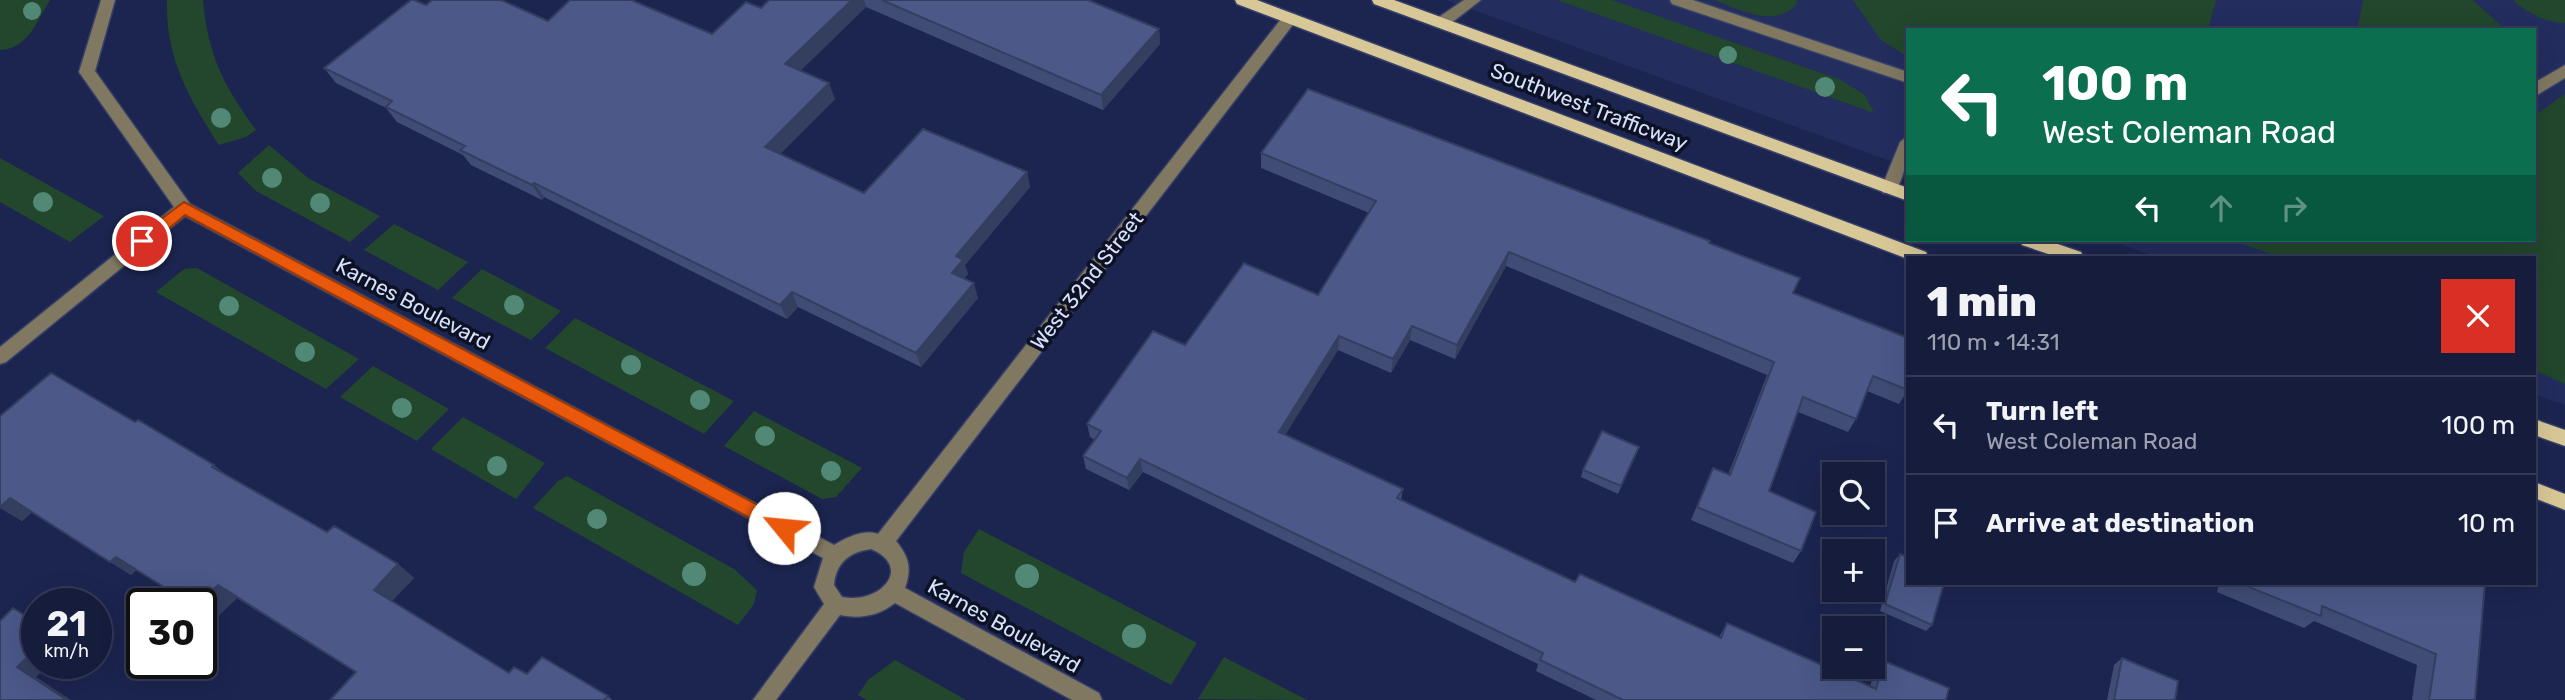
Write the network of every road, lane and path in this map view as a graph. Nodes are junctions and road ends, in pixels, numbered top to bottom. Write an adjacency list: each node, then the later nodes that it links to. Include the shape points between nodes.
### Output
1 (108, 0): 14 (street, Karnes Boulevard, via 86,72)
2 (1242, 0): 6 (main road, Southwest Trafficway)
3 (1378, 0): 7 (main road, Southwest Trafficway)
4 (1474, 0): 7 (street)
5 (1677, 0): 9 (street)
6 (1290, 18): 16 (main road, Southwest Trafficway); 23 (street, West 32nd Street)
7 (1441, 23): 12 (main road, Southwest Trafficway)
8 (2565, 70): 10 (street)
9 (1906, 78)
10 (2536, 89)
11 (1906, 147): 12 (street)
12 (1889, 189): 13 (main road, Southwest Trafficway)
13 (1906, 194)
14 (184, 208): 18 (street); 24 (street, Karnes Boulevard)
15 (2034, 242): 17 (main road)
16 (1917, 256)
17 (2072, 256)
18 (0, 357)
19 (2536, 428): 20 (main road)
20 (2565, 438)
21 (2536, 491): 22 (main road)
22 (2565, 502)
23 (883, 543): 24 (street, via 858,541); 25 (street, via 899,558)
24 (835, 555): 26 (street, via 824,587)
25 (894, 592): 26 (street, via 873,608 859,611); 28 (street, Karnes Boulevard)
26 (836, 606): 27 (street)
27 (762, 700)
28 (1092, 700)

